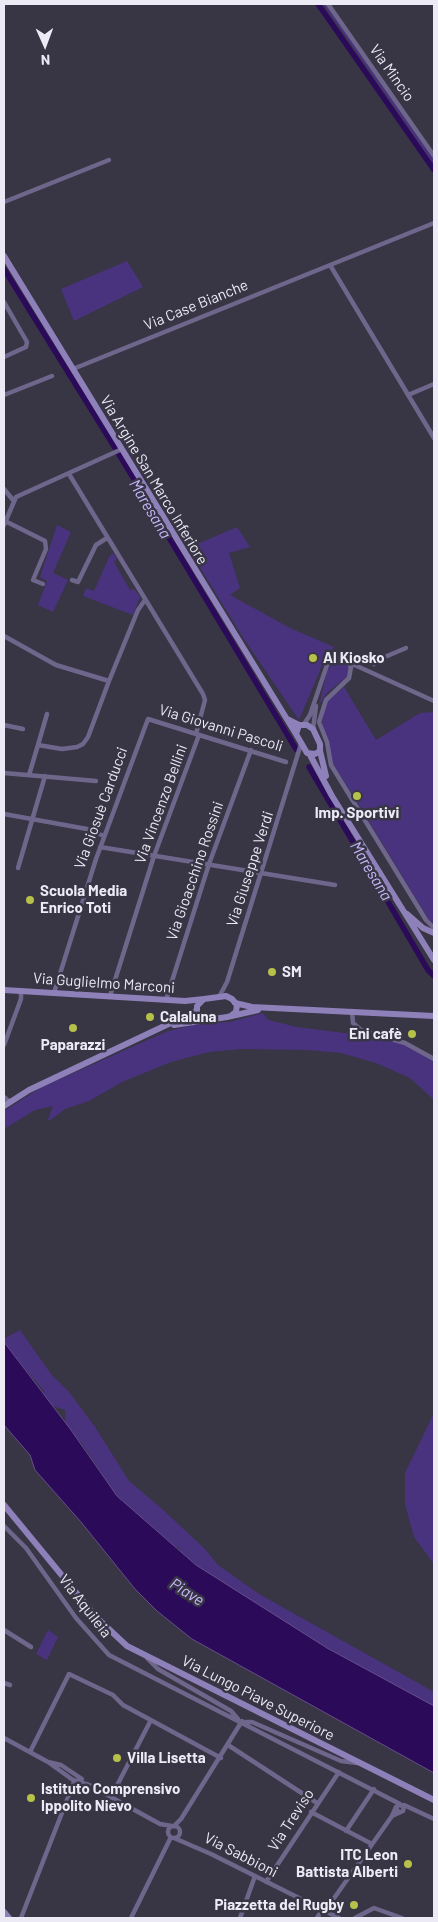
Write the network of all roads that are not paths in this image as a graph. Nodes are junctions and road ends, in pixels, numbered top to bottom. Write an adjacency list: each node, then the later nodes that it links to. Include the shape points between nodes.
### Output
1 (328, 4): 2 (street, Via Mincio)
2 (434, 156)
3 (109, 160): 4 (street)
4 (4, 202)
5 (434, 223): 7 (street, Via Case Bianche)
6 (4, 256): 10 (street, Via Argine San Marco Inferiore)
7 (330, 265): 10 (street, Via Case Bianche); 14 (street)
8 (4, 302): 9 (street, via 27,342 26,347)
9 (4, 357)
10 (73, 369): 16 (street, Via Argine San Marco Inferiore)
11 (52, 376): 13 (street)
12 (434, 384): 14 (street)
13 (4, 395)
14 (408, 395): 15 (street)
15 (434, 438)
16 (120, 450): 17 (street); 33 (street, Via Argine San Marco Inferiore)
17 (69, 474): 19 (street); 21 (street, Via Vincenzo Bellini)
18 (4, 489): 19 (street)
19 (13, 500): 20 (street)
20 (4, 523): 23 (street, via 45,541 46,549 33,580)
21 (107, 538): 22 (street, via 96,545 78,582); 24 (street, Via Vincenzo Bellini)
22 (72, 580)
23 (43, 584)
24 (145, 600): 29 (street); 39 (street, Via Vincenzo Bellini, via 205,698)
25 (4, 636): 29 (street, via 56,665)
26 (406, 648): 28 (street, via 380,658)
27 (348, 662): 30 (street, Via Argine San Marco Inferiore, via 336,658 330,662); 31 (street); 63 (street, via 351,673 326,700 321,712 320,726 331,765)
28 (374, 664)
29 (109, 681): 42 (street, via 83,744 62,749)
30 (316, 699): 36 (street, Via Argine San Marco Inferiore); 38 (street, Via Argine San Marco Inferiore)
31 (434, 701)
32 (47, 714): 42 (street)
33 (283, 716): 36 (street, Via Argine San Marco Inferiore); 40 (street, Via Argine San Marco Inferiore)
34 (148, 719): 39 (street, Via Giovanni Pascoli); 55 (street, Via Giosuè Carducci)
35 (4, 725): 37 (street)
36 (302, 725): 38 (street, Via Argine San Marco Inferiore); 40 (street, Via Argine San Marco Inferiore)
37 (23, 728)
38 (313, 729): 44 (street, Via Argine San Marco Inferiore)
39 (198, 734): 43 (street, Via Giovanni Pascoli); 57 (street, Via Vincenzo Bellini)
40 (296, 734): 41 (street, Via Argine San Marco Inferiore)
41 (301, 744): 45 (street, Via Argine San Marco Inferiore); 47 (street, Via Giuseppe Verdi)
42 (38, 745): 49 (street)
43 (251, 750): 46 (street, Via Giovanni Pascoli); 58 (street, Via Gioacchino Rossini)
44 (320, 751): 45 (street); 52 (street, Via Argine San Marco Inferiore)
45 (308, 754): 47 (street); 52 (street, Via Argine San Marco Inferiore)
46 (286, 762)
47 (296, 763): 60 (street, Via Giuseppe Verdi)
48 (4, 773): 49 (street)
49 (29, 775): 50 (street)
50 (45, 776): 51 (street); 54 (street)
51 (96, 781)
52 (329, 790): 62 (street, Via Argine San Marco Inferiore)
53 (4, 814): 54 (street)
54 (32, 819): 55 (street, via 87,829); 59 (street)
55 (104, 836): 56 (street, Via Giosuè Carducci)
56 (100, 847): 57 (street); 69 (street, Via Giosuè Carducci)
57 (154, 856): 58 (street); 70 (street, Via Vincenzo Bellini)
58 (209, 864): 60 (street); 73 (street, Via Gioacchino Rossini)
59 (18, 868)
60 (263, 872): 61 (street); 66 (street, Via Giuseppe Verdi)
61 (335, 885)
62 (401, 908): 64 (street); 65 (street, Via Argine San Marco Inferiore)
63 (434, 928)
64 (434, 934)
65 (434, 960)
66 (227, 982): 71 (street, Via Giuseppe Verdi); 74 (street, Via Giuseppe Verdi)
67 (4, 990): 68 (street, Via Guglielmo Marconi)
68 (21, 991): 69 (street, Via Guglielmo Marconi); 83 (street, Via Guglielmo Marconi)
69 (54, 993): 70 (street, Via Guglielmo Marconi)
70 (110, 996): 73 (street, Via Guglielmo Marconi)
71 (219, 997): 72 (street, Via Guglielmo Marconi); 74 (street, Via Guglielmo Marconi)
72 (204, 999): 75 (street, Via Guglielmo Marconi); 77 (street)
73 (166, 1000): 75 (street, Via Guglielmo Marconi)
74 (233, 1000): 76 (street, via 249,1006); 79 (street, via 237,1010)
75 (185, 1001): 77 (street, Via Guglielmo Marconi, via 192,1003)
76 (269, 1007): 78 (street); 79 (street)
77 (196, 1010): 81 (street, Via Guglielmo Marconi); 82 (street)
78 (352, 1011): 80 (street); 84 (street, via 353,1023 361,1030 405,1043)
79 (232, 1016): 81 (street)
80 (433, 1016)
81 (204, 1020): 82 (street)
82 (166, 1027): 86 (street, via 29,1090)
83 (4, 1045)
84 (434, 1059)
85 (4, 1097): 86 (street)
86 (7, 1104)
87 (4, 1505): 91 (street, Via Lungo Piave Superiore, via 104,1625 119,1640)
88 (4, 1526): 95 (street, Via Aquileia, via 26,1548 76,1618 109,1655)
89 (4, 1630): 90 (street)
90 (31, 1647)
91 (144, 1655): 95 (street, Via Lungo Piave Superiore, via 158,1669 231,1711); 101 (street, Via Lungo Piave Superiore)
92 (4, 1683): 93 (street)
93 (10, 1685)
94 (151, 1720): 98 (street, via 123,1705 113,1695 69,1674); 99 (street); 105 (street)
95 (241, 1721): 97 (street); 101 (street, Via Lungo Piave Superiore, via 252,1722 341,1761); 102 (street)
96 (4, 1738): 98 (street)
97 (228, 1746): 99 (street); 107 (street)
98 (30, 1752): 100 (street)
99 (221, 1758): 112 (street)
100 (48, 1762): 103 (street); 103 (street, via 61,1765)
101 (360, 1764): 106 (street, Via Lungo Piave Superiore)
102 (338, 1772): 104 (street); 107 (street, Via Treviso)
103 (76, 1780): 105 (street); 123 (street)
104 (374, 1790): 108 (street, via 393,1799); 113 (street)
105 (111, 1797): 111 (street)
106 (434, 1800)
107 (317, 1803): 109 (street, Via Treviso)
108 (400, 1807): 110 (street); 115 (street)
109 (311, 1812): 113 (street); 117 (street, Via Treviso)
110 (434, 1819)
111 (160, 1824): 112 (street); 114 (street)
112 (173, 1826): 114 (street); 114 (street, via 180,1833)
113 (346, 1831): 115 (street)
114 (171, 1836): 116 (street, Via Sabbioni); 124 (street)
115 (372, 1844): 118 (street)
116 (255, 1876): 117 (street, Via Sabbioni); 125 (street)
117 (266, 1882): 119 (street, Via Sabbioni)
118 (331, 1902): 119 (street); 121 (street)
119 (323, 1911): 121 (street, Via Sabbioni); 126 (street)
120 (4, 1912): 122 (street)
121 (334, 1915): 127 (street, Via Sabbioni)
122 (8, 1918)
123 (21, 1918)
124 (130, 1918)
125 (240, 1918)
126 (317, 1918)
127 (339, 1918)
128 (355, 1918): 129 (street, via 374,1908)
129 (402, 1918)

